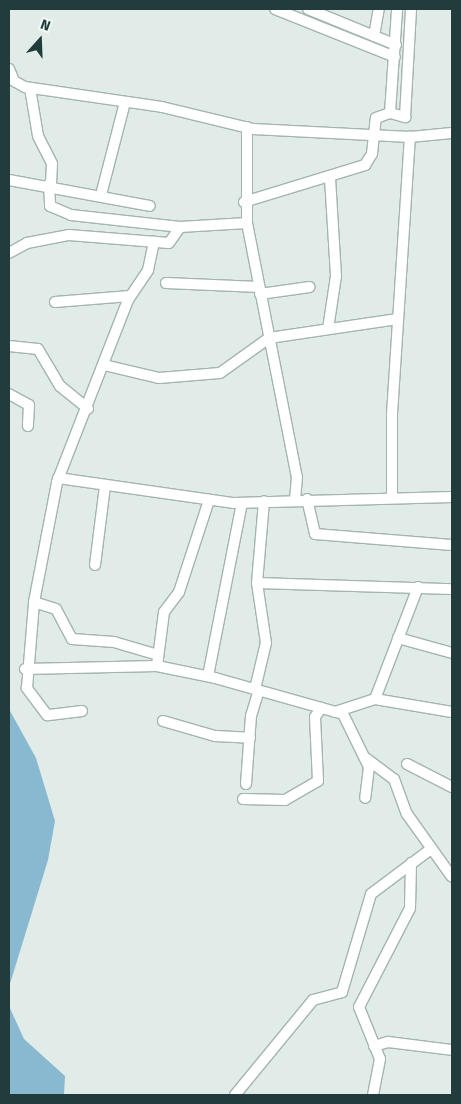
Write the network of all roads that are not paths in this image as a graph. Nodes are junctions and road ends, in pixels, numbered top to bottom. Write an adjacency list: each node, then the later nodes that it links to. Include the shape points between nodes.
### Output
1 (274, 9): 8 (street)
2 (308, 9): 6 (street)
3 (379, 9): 6 (street)
4 (397, 9): 7 (street)
5 (411, 9): 13 (street, via 405,117)
6 (374, 36): 7 (street)
7 (396, 44): 8 (street)
8 (395, 57): 13 (street)
9 (9, 69): 10 (street)
10 (11, 85): 11 (street)
11 (30, 88): 12 (street); 20 (street, via 38,136 52,164)
12 (125, 102): 14 (street); 21 (street)
13 (390, 113): 16 (street, via 376,118)
14 (246, 127): 16 (street); 22 (street)
15 (452, 133): 17 (street)
16 (376, 134): 17 (street); 18 (street, via 365,165)
17 (410, 137): 33 (street)
18 (330, 178): 22 (street); 34 (street, via 336,271)
19 (9, 180): 20 (street)
20 (50, 185): 21 (street); 25 (street, via 50,206 66,214)
21 (101, 195): 23 (street)
22 (244, 202): 24 (street)
23 (150, 206)
24 (247, 223): 25 (street); 30 (street)
25 (180, 227): 26 (street, via 174,241)
26 (154, 242): 27 (street, via 64,236 27,244); 31 (street, via 148,270)
27 (9, 254)
28 (166, 283): 30 (street)
29 (310, 287): 30 (street)
30 (259, 291): 35 (street)
31 (130, 296): 32 (street); 37 (street)
32 (55, 302)
33 (398, 319): 34 (street); 43 (street)
34 (328, 329): 35 (street)
35 (269, 338): 37 (street, via 220,373 159,378); 47 (street, via 297,478)
36 (9, 346): 39 (street, via 40,350 60,386)
37 (104, 365): 39 (street)
38 (9, 394): 40 (street, via 29,405)
39 (88, 409): 41 (street)
40 (28, 426)
41 (58, 478): 42 (street); 55 (street)
42 (105, 486): 46 (street); 51 (street)
43 (392, 498): 44 (street); 45 (street)
44 (452, 498)
45 (307, 499): 47 (street); 50 (street, via 315,534)
46 (209, 500): 49 (street); 58 (street, via 179,592 164,612)
47 (296, 500): 48 (street)
48 (264, 502): 49 (street); 52 (street)
49 (242, 503): 61 (street)
50 (452, 545)
51 (95, 565)
52 (257, 583): 53 (street); 62 (street, via 266,644)
53 (418, 587): 54 (street); 56 (street)
54 (452, 589)
55 (34, 602): 58 (street, via 56,609 69,638 114,642); 60 (street)
56 (398, 638): 57 (street); 63 (street)
57 (452, 653)
58 (158, 655): 59 (street)
59 (157, 666): 60 (street); 61 (street)
60 (25, 670): 65 (street, via 26,688 44,714)
61 (208, 676): 62 (street)
62 (257, 690): 64 (street); 69 (street)
63 (375, 699): 66 (street); 67 (street)
64 (321, 708): 66 (street); 75 (street, via 315,716 318,781 286,800)
65 (82, 711)
66 (334, 712): 70 (street, via 348,720)
67 (452, 712)
68 (162, 721): 69 (street, via 215,736)
69 (250, 738): 72 (street)
70 (366, 759): 74 (street, via 370,772); 76 (street, via 394,780 407,814)
71 (407, 764): 73 (street)
72 (246, 784)
73 (452, 787)
74 (365, 798)
75 (243, 799)
76 (431, 849): 77 (street); 78 (street)
77 (410, 863): 79 (street, via 410,908 359,1008); 81 (street, via 371,894 342,992 313,1000)
78 (452, 877)
79 (374, 1046): 80 (street, via 388,1042); 82 (street, via 380,1061)
80 (452, 1050)
81 (235, 1095)
82 (373, 1095)

